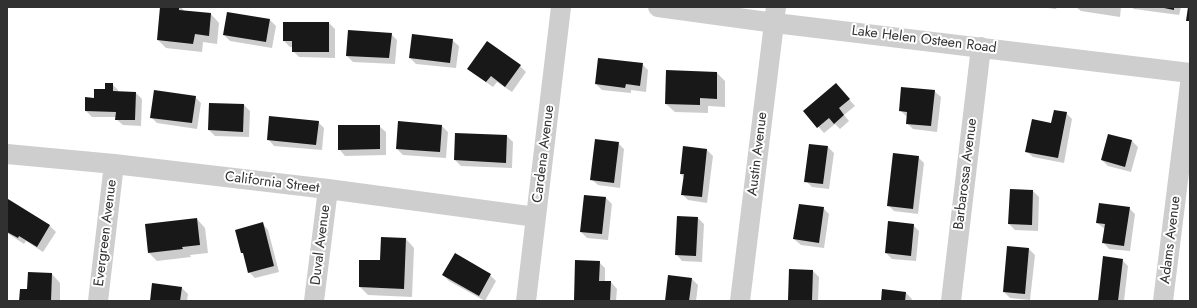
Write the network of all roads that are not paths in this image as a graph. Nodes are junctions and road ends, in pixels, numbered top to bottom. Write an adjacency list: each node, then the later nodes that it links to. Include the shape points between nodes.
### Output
1 (561, 7): 10 (street, Cardena Avenue)
2 (658, 7): 3 (street, Lake Helen Osteen Road)
3 (776, 15): 4 (street, Lake Helen Osteen Road); 14 (street, Austin Avenue)
4 (981, 47): 5 (street, Lake Helen Osteen Road); 15 (street, Barbarossa Avenue)
5 (1190, 73)
6 (1190, 84): 16 (street, Adams Avenue)
7 (7, 154): 8 (street, California Street)
8 (114, 164): 9 (street, California Street); 11 (street, Evergreen Avenue)
9 (328, 189): 10 (street, California Street); 12 (street, Duval Avenue)
10 (536, 217): 13 (street, Cardena Avenue)
11 (98, 301)
12 (314, 301)
13 (526, 301)
14 (740, 301)
15 (951, 301)
16 (1163, 301)

